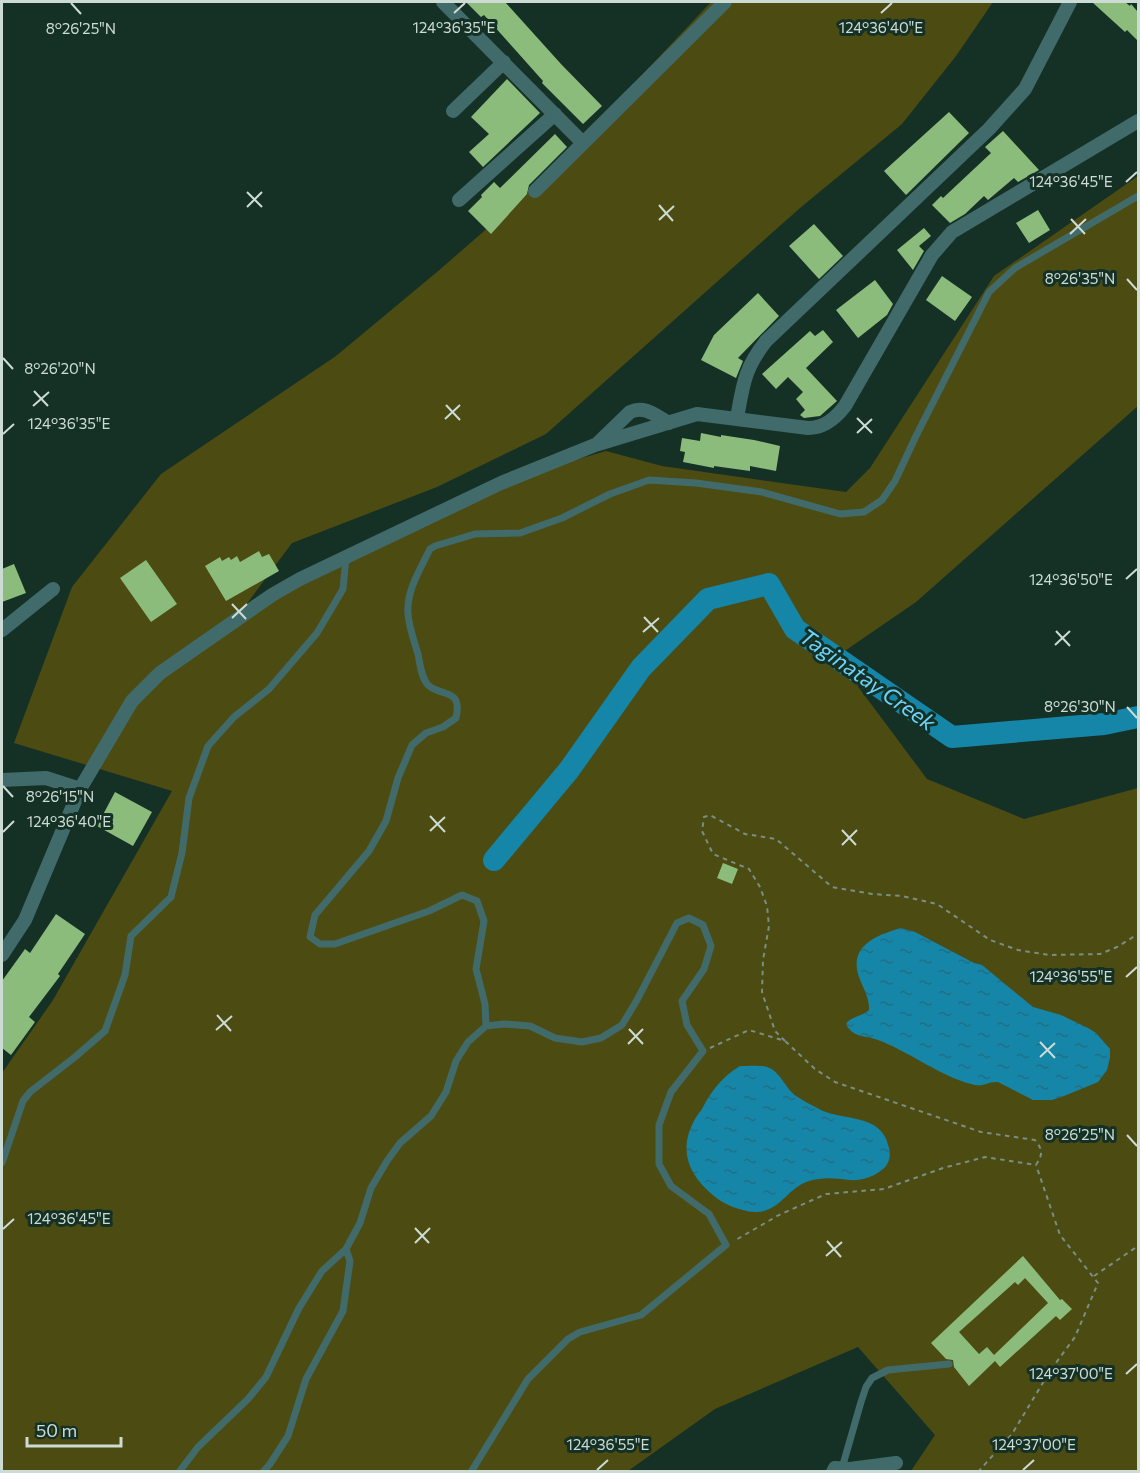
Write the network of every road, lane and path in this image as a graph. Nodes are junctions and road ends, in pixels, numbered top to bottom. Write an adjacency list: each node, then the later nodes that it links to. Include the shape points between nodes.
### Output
1 (443, 2): 4 (street)
2 (725, 2): 8 (street)
3 (1070, 2): 12 (street, via 1025,89 759,350 745,377)
4 (504, 62): 5 (street); 6 (street)
5 (453, 111)
6 (555, 114): 8 (street); 11 (street)
7 (1138, 121): 12 (street, via 952,232 941,243 837,416 816,428)
8 (583, 144): 9 (street)
9 (536, 191)
10 (1138, 196): 22 (lane, via 1015,268 989,292 896,481 882,500 864,512 840,514 762,492 649,480 520,533 476,534 430,549 413,585 408,613 422,674 429,686 454,698 456,718 412,745 386,821 369,851 315,915 310,937 320,944 335,944 429,911 462,895 477,902 484,921 476,969)
11 (459, 200)
12 (737, 418): 13 (street, via 697,414)
13 (669, 423): 14 (street); 14 (street, via 637,409)
14 (595, 445): 15 (street, via 501,483)
15 (346, 558): 19 (street, via 272,595 160,674 132,701); 25 (lane, via 343,589 317,633 269,689 234,717 208,746 189,798 171,897 131,936 125,975 105,1031 23,1101)
16 (53, 589): 17 (street)
17 (2, 630)
18 (2, 780): 19 (street, via 46,777)
19 (80, 789): 21 (street, via 25,920)
20 (1138, 934): 23 (path, via 1100,954 1048,956 1018,950 990,940 937,904 832,887 776,839 745,834 710,815 704,817 702,831 713,854 749,869 767,906 769,926 762,992 776,1031)
21 (2, 955)
22 (486, 1026): 24 (lane, via 530,1026 555,1038 582,1042 601,1038 622,1025 677,923 689,918 703,925 711,946 704,969 682,1001 687,1024); 29 (lane, via 462,1051 446,1092 431,1116 400,1143 387,1161 371,1188 360,1223)
23 (785, 1041): 24 (path, via 749,1030); 26 (path, via 835,1082 981,1132 1035,1140 1042,1149)
24 (703, 1051): 27 (lane, via 671,1092 659,1125 659,1164 671,1186 709,1214)
25 (2, 1164)
26 (1036, 1165): 27 (path, via 985,1157 884,1189 826,1194); 30 (path, via 1060,1235)
27 (726, 1245): 36 (lane, via 641,1315 568,1339 528,1379)
28 (1138, 1246): 30 (path)
29 (346, 1249): 34 (lane, via 322,1271 299,1308 267,1377 198,1447); 35 (lane, via 350,1262 343,1311 306,1379 288,1436)
30 (1093, 1277): 37 (path, via 1098,1283 1075,1337 1012,1434)
31 (949, 1364): 33 (lane, via 888,1370 872,1378)
32 (896, 1463): 33 (street)
33 (837, 1470)
34 (179, 1472)
35 (263, 1472)
36 (471, 1472)
37 (978, 1472)

